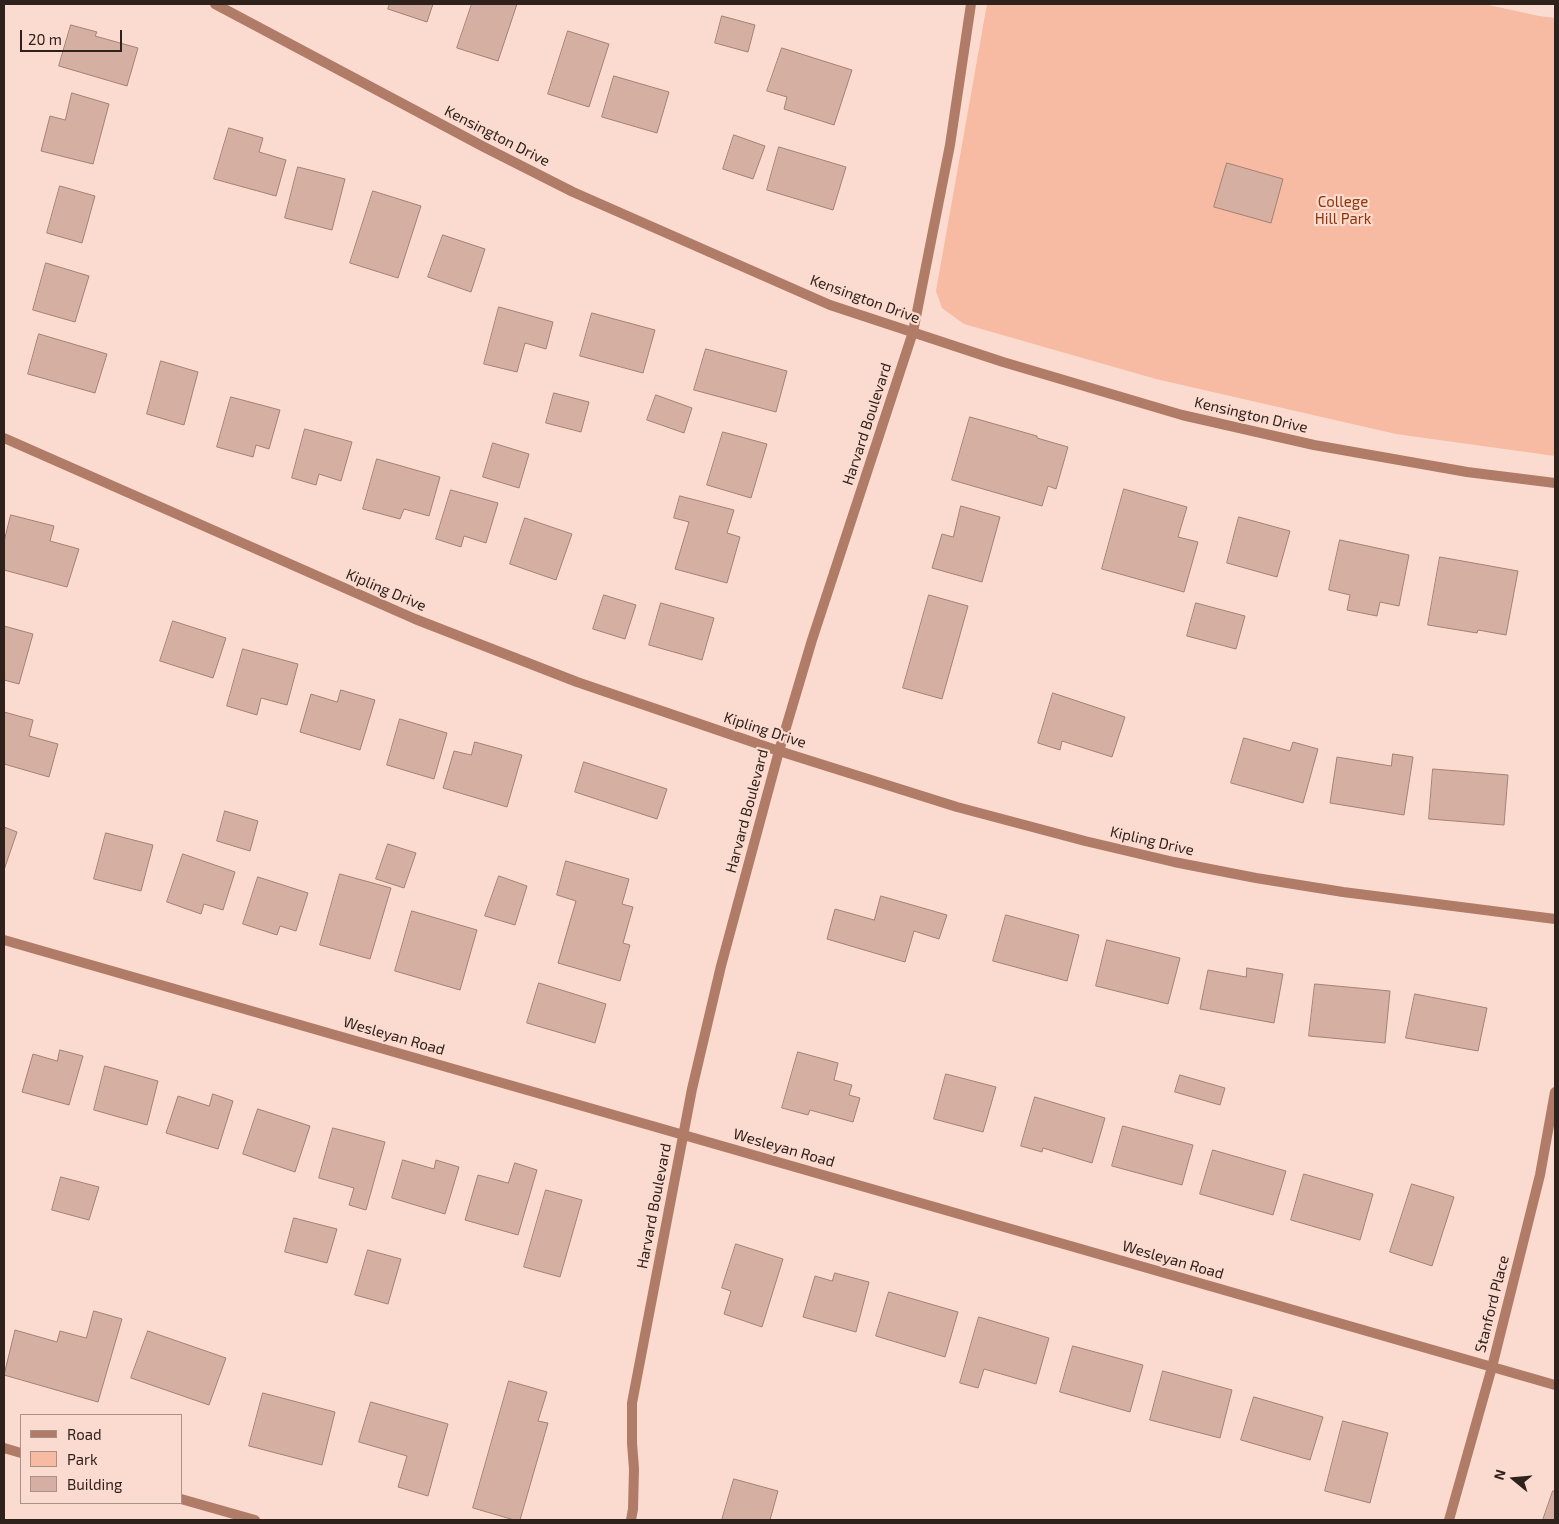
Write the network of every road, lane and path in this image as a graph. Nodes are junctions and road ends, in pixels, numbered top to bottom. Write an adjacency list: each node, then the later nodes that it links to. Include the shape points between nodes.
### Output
1 (214, 4): 3 (street, Kensington Drive, via 573,192 830,305)
2 (970, 4): 3 (street, Harvard Boulevard, via 950,145)
3 (913, 332): 5 (street, Kensington Drive, via 1191,417 1314,445 1467,472); 6 (street, Harvard Boulevard)
4 (4, 438): 6 (street, Kipling Drive, via 415,619 577,682)
5 (1555, 483)
6 (779, 751): 7 (street, Kipling Drive, via 957,807 1174,862 1343,892); 10 (street, Harvard Boulevard, via 719,975)
7 (1555, 918)
8 (4, 940): 10 (street, Wesleyan Road)
9 (1555, 1092): 11 (street, Stanford Place, via 1540,1175)
10 (684, 1135): 11 (street, Wesleyan Road); 17 (street, Harvard Boulevard, via 632,1403 634,1470)
11 (1492, 1367): 12 (street, Wesleyan Road); 18 (street, Stanford Place)
12 (1555, 1385)
13 (4, 1448): 14 (street)
14 (20, 1453)
15 (182, 1499): 16 (street)
16 (254, 1520)
17 (631, 1520)
18 (1449, 1520)

